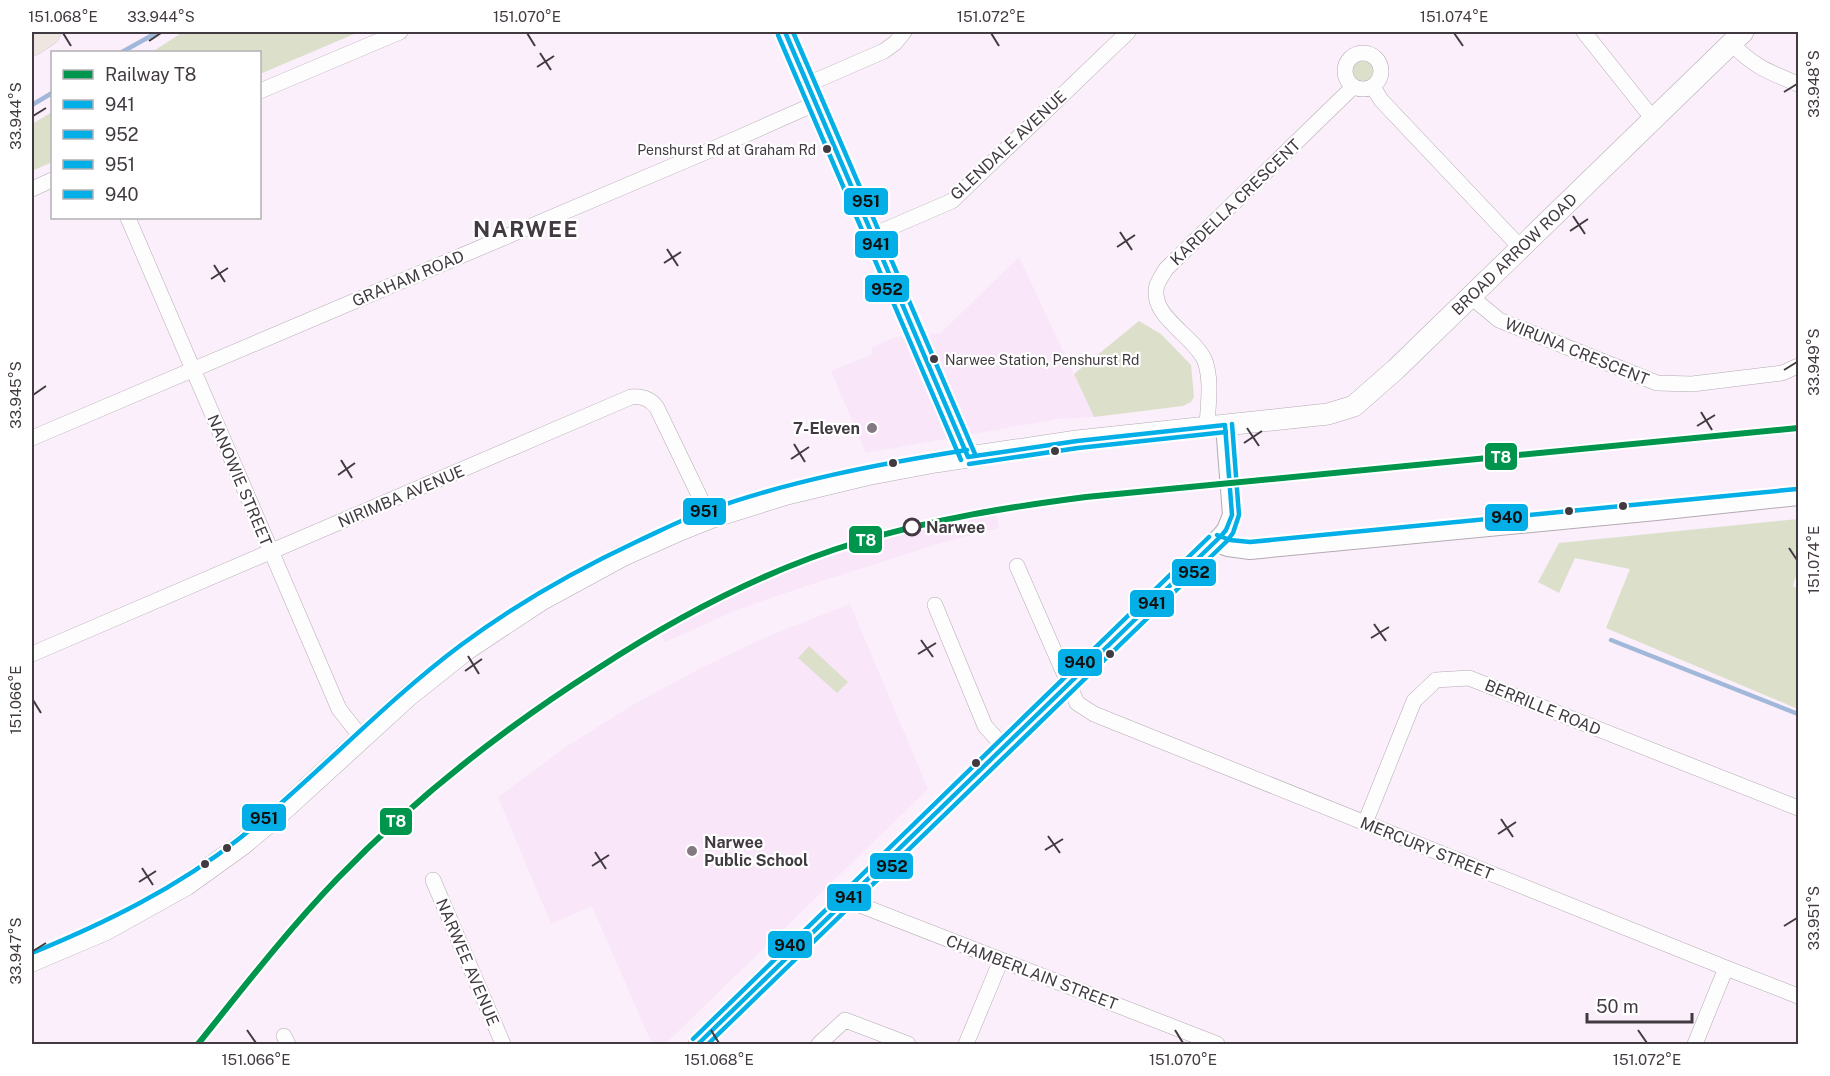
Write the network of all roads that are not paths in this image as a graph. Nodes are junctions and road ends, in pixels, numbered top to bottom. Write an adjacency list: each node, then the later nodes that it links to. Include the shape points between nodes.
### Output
1 (47, 32): 8 (highway)
2 (400, 32): 13 (street)
3 (785, 32): 9 (street)
4 (904, 32): 9 (street, via 885,51)
5 (1128, 32): 19 (street, GLENDALE AVENUE, via 952,201)
6 (1584, 32): 15 (street)
7 (1737, 37): 10 (street, via 1745,57 1765,71); 15 (main road, BROAD ARROW ROAD)
8 (32, 42)
9 (808, 84): 14 (street)
10 (1798, 84)
11 (1353, 87): 12 (street); 12 (street, via 1346,77 1346,65 1363,53 1373,56 1382,69 1380,80); 24 (street, KARDELLA CRESCENT, via 1166,269 1157,287 1162,312 1206,363)
12 (1373, 87): 20 (street)
13 (261, 91)
14 (817, 103): 19 (street); 23 (street, GRAHAM ROAD)
15 (1653, 119): 20 (main road, BROAD ARROW ROAD)
16 (51, 180): 17 (street)
17 (32, 189)
18 (128, 219): 23 (street, NANOWIE STREET)
19 (873, 236): 26 (street)
20 (1520, 247): 21 (main road, BROAD ARROW ROAD)
21 (1470, 296): 22 (street, WIRUNA CRESCENT, via 1499,320 1657,383 1692,384 1782,374); 24 (main road, BROAD ARROW ROAD, via 1354,406 1302,417)
22 (1798, 366)
23 (193, 369): 25 (street, GRAHAM ROAD); 30 (street, NANOWIE STREET)
24 (1216, 425): 26 (main road, BROAD ARROW ROAD); 29 (street, via 1232,515 1226,530)
25 (32, 438)
26 (968, 457): 28 (main road, BROAD ARROW ROAD, via 866,475)
27 (1798, 496): 29 (street, via 1250,550)
28 (710, 518): 30 (street, NIRIMBA AVENUE, via 657,408 649,399 631,397); 35 (main road, BROAD ARROW ROAD, via 622,556 532,605 438,670)
29 (1214, 542): 34 (street)
30 (271, 551): 33 (street, NIRIMBA AVENUE); 35 (street, NANOWIE STREET, via 339,709)
31 (1017, 566): 34 (street, MERCURY STREET)
32 (935, 605): 36 (street, via 985,726)
33 (32, 654)
34 (1069, 684): 36 (street); 38 (street, MERCURY STREET, via 1077,703 1094,714)
35 (362, 737): 42 (main road, BROAD ARROW ROAD, via 243,844 186,885 105,930)
36 (1004, 747): 40 (street)
37 (1798, 808): 38 (street, BERRILLE ROAD, via 1469,678 1436,680 1414,701)
38 (1365, 823): 43 (street, MERCURY STREET)
39 (433, 880): 45 (street, NARWEE AVENUE)
40 (847, 900): 41 (street, CHAMBERLAIN STREET); 46 (street)
41 (1001, 960): 49 (street); 50 (street, CHAMBERLAIN STREET)
42 (32, 961)
43 (1726, 968): 44 (street, MERCURY STREET); 51 (street)
44 (1798, 996)
45 (503, 1044)
46 (698, 1044)
47 (819, 1044): 48 (street, via 845,1020)
48 (908, 1044)
49 (966, 1044)
50 (1218, 1044)
51 (1695, 1044)

